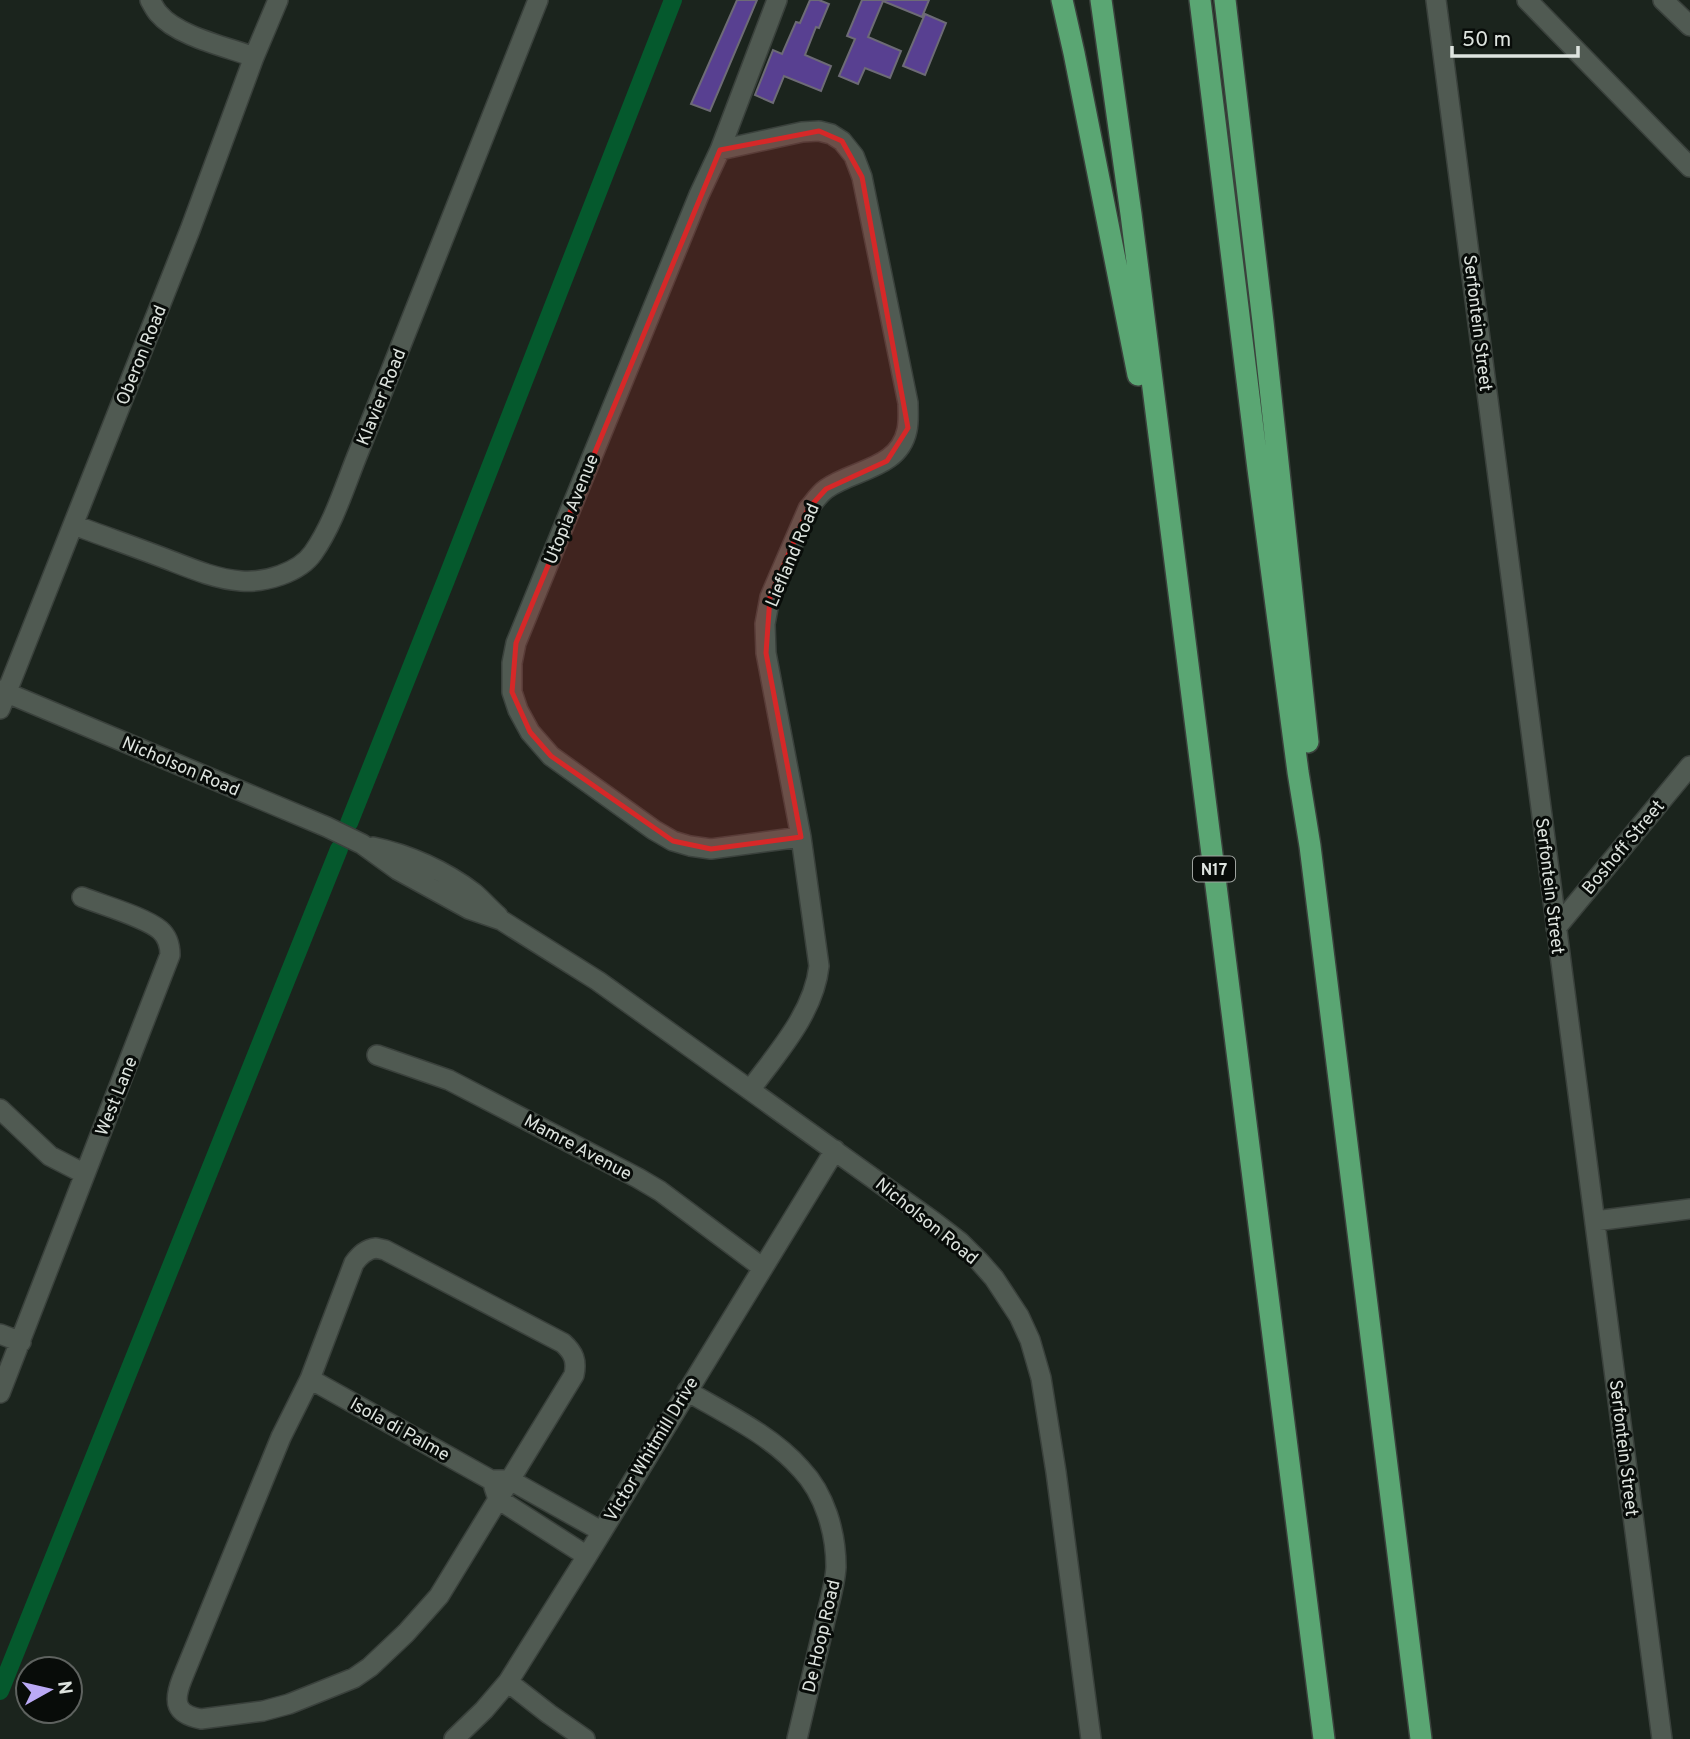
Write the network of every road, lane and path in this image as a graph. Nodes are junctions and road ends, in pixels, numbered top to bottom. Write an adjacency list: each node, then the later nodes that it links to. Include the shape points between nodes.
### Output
1 (150, 0): 13 (street, via 168,23 181,31)
2 (278, 0): 13 (street, Oberon Road)
3 (538, 0): 16 (street, Klavier Road, via 359,452 312,555 273,578 240,581 212,576)
4 (777, 0): 14 (street, Utopia Avenue)
5 (1062, 0): 17 (highway)
6 (1101, 0): 17 (highway, N17)
7 (1200, 0): 21 (highway)
8 (1225, 0): 21 (highway, via 1300,657 1314,812)
9 (1436, 0): 23 (street, Serfontein Street)
10 (1527, 0): 15 (street)
11 (1664, 0): 12 (street)
12 (1690, 26)
13 (254, 57): 16 (street, Oberon Road)
14 (720, 150): 20 (street, Liefland Road, via 819,131 842,141 854,156 908,402 908,428 897,451 887,461 826,489 808,509 770,597 766,653); 20 (street, Utopia Avenue, via 516,643 512,692 530,732 551,756 673,841 711,849)
15 (1690, 167)
16 (74, 525): 18 (street, Oberon Road)
17 (1171, 535): 46 (highway, N17)
18 (2, 697): 25 (street, Nicholson Road, via 362,844 402,855 457,882 501,920 598,981)
19 (1690, 766): 23 (street, Boshoff Street)
20 (802, 837): 25 (street, Liefland Road, via 817,944 817,982 800,1019)
21 (1310, 846): 47 (highway)
22 (82, 897): 28 (street, West Lane, via 159,929 170,949 167,967)
23 (1556, 928): 30 (street, Serfontein Street)
24 (377, 1055): 31 (street, Mamre Avenue, via 449,1080 638,1178)
25 (750, 1090): 27 (street, Nicholson Road)
26 (0, 1110): 28 (street, via 50,1156)
27 (835, 1150): 31 (street, Victor Whitmill Drive); 45 (street, Nicholson Road, via 960,1242 1006,1295 1030,1340 1047,1412)
28 (85, 1174): 33 (street, West Lane)
29 (1690, 1209): 30 (street)
30 (1595, 1221): 48 (street, Serfontein Street)
31 (763, 1268): 35 (street, Victor Whitmill Drive)
32 (0, 1334): 33 (street)
33 (20, 1342): 36 (street, West Lane)
34 (310, 1379): 37 (street, Isola di Palme); 37 (street, via 354,1263 376,1248 563,1343 574,1356 574,1375); 38 (street, via 177,1693 183,1713 201,1719 264,1711 354,1678 406,1633 439,1596)
35 (687, 1391): 39 (street, Victor Whitmill Drive); 44 (street, De Hoop Road, via 784,1452 803,1470 827,1513 836,1569)
36 (0, 1394)
37 (500, 1480): 38 (street); 39 (street, Isola di Palme)
38 (498, 1499): 40 (street)
39 (601, 1531): 40 (street, Victor Whitmill Drive)
40 (587, 1556): 41 (street, Victor Whitmill Drive)
41 (508, 1682): 42 (street, Victor Whitmill Drive); 43 (street)
42 (454, 1739)
43 (585, 1739)
44 (797, 1739)
45 (1091, 1739)
46 (1324, 1739)
47 (1421, 1739)
48 (1662, 1739)

